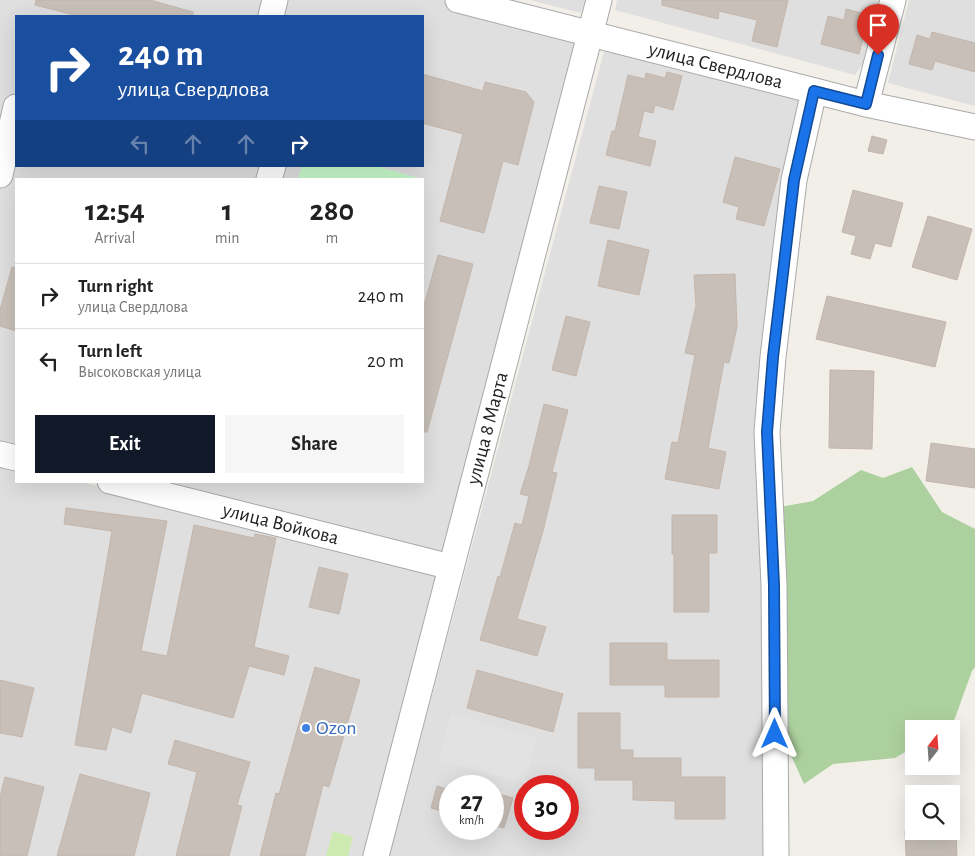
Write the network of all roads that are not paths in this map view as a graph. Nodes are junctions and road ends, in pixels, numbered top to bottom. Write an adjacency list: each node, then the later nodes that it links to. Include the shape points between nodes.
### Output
1 (275, 0): 5 (street)
2 (458, 0): 6 (street, улица Свердлова)
3 (599, 0): 6 (street, улица 8 Марта)
4 (892, 0): 8 (street)
5 (271, 15)
6 (590, 34): 7 (street, улица Свердлова); 15 (street, улица 8 Марта)
7 (814, 91): 8 (street, улица Свердлова); 17 (street, via 794,180 767,432 774,585)
8 (866, 104): 10 (street, улица Свердлова)
9 (15, 111): 11 (street)
10 (975, 128)
11 (0, 175)
12 (0, 454): 13 (street)
13 (15, 458)
14 (118, 483): 15 (street, улица Войкова)
15 (451, 567): 16 (street, улица 8 Марта)
16 (376, 856)
17 (776, 856)

